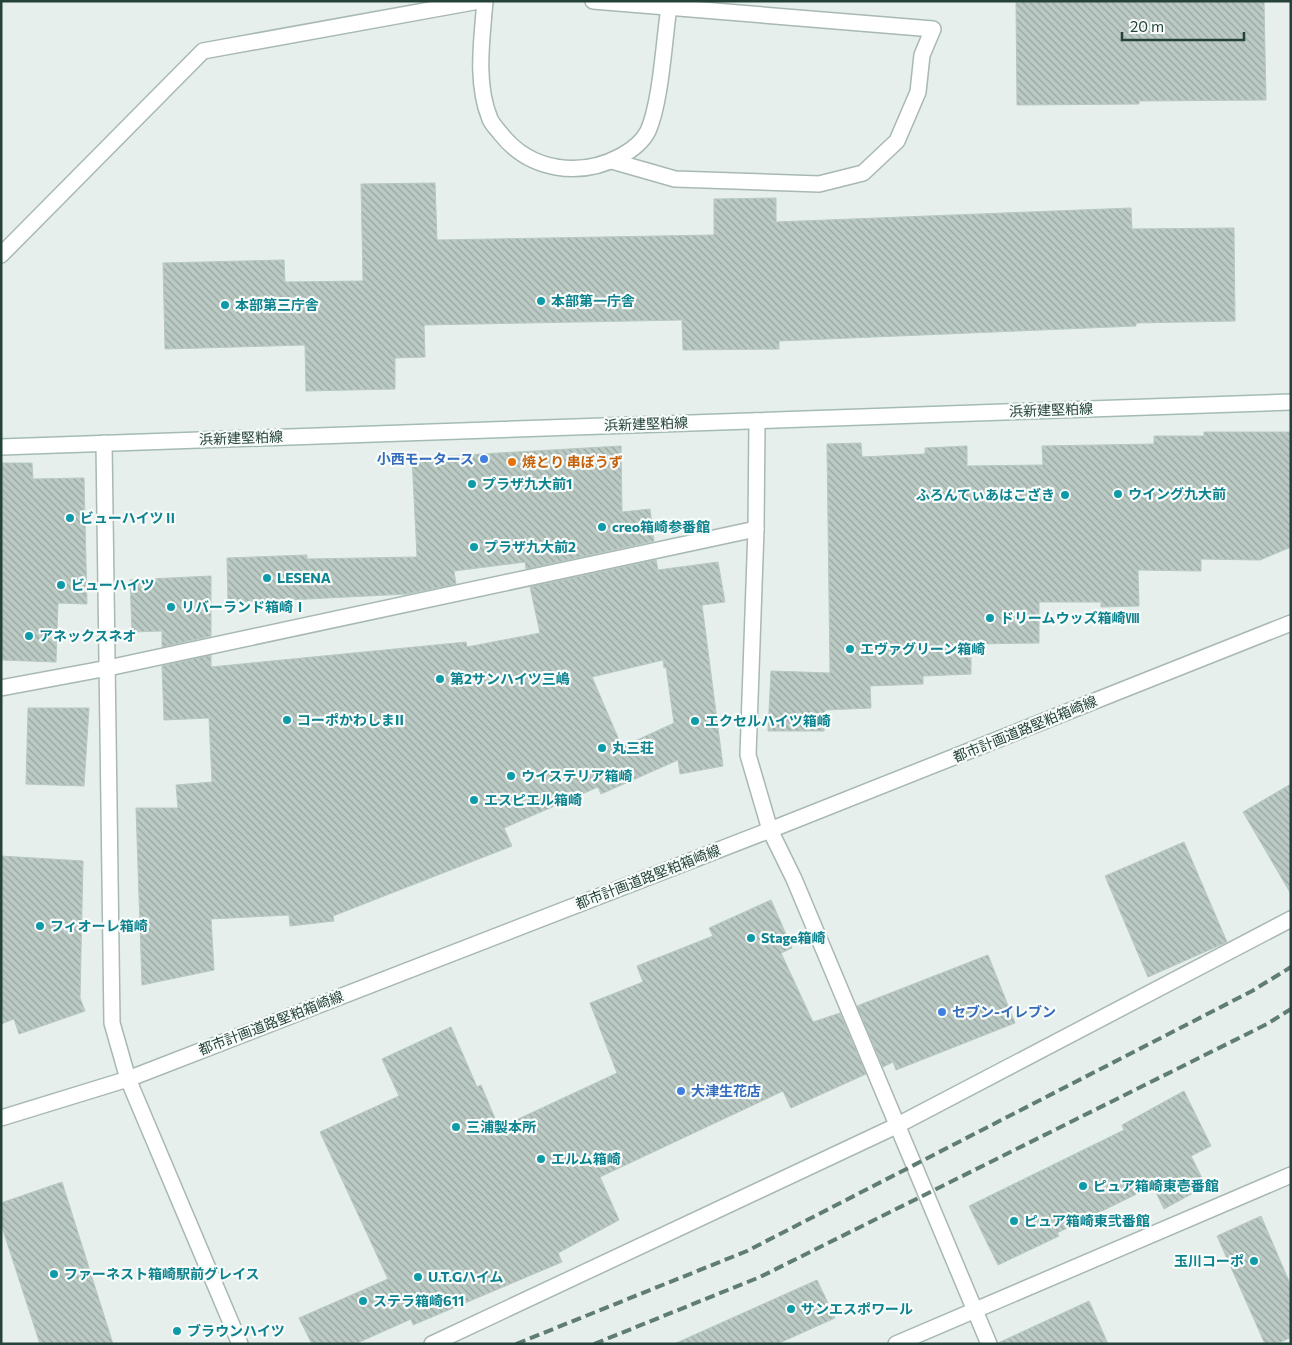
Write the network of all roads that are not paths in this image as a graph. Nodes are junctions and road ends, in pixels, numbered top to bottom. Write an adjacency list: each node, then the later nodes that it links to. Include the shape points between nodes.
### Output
1 (479, 1): 6 (street, via 203,51)
2 (485, 1): 5 (street, via 481,51 484,96 490,120 506,141 541,164 564,169 587,169)
3 (593, 1): 4 (street)
4 (669, 7): 5 (street, via 655,107 648,132 635,149); 5 (street, via 932,28 922,55 918,92 897,141 863,173 818,184 675,179)
5 (612, 161)
6 (1, 255)
7 (1291, 402): 8 (street, 浜新建堅粕線)
8 (757, 421): 9 (street, 浜新建堅粕線); 11 (street)
9 (104, 443): 10 (street, 浜新建堅粕線); 13 (street)
10 (1, 446)
11 (756, 529): 13 (street); 15 (street, via 748,755)
12 (1291, 623): 15 (street, 都市計画道路堅粕箱崎線)
13 (108, 668): 14 (street); 17 (street, via 112,1024)
14 (1, 688)
15 (770, 830): 17 (street, 都市計画道路堅粕箱崎線); 19 (street, via 794,879)
16 (1291, 919): 19 (street)
17 (128, 1079): 18 (street, 都市計画道路堅粕箱崎線); 22 (street)
18 (1, 1118)
19 (896, 1126): 21 (street); 23 (street)
20 (1291, 1176): 21 (street)
21 (976, 1310): 24 (street); 25 (street)
22 (240, 1344)
23 (432, 1344)
24 (896, 1344)
25 (989, 1344)

